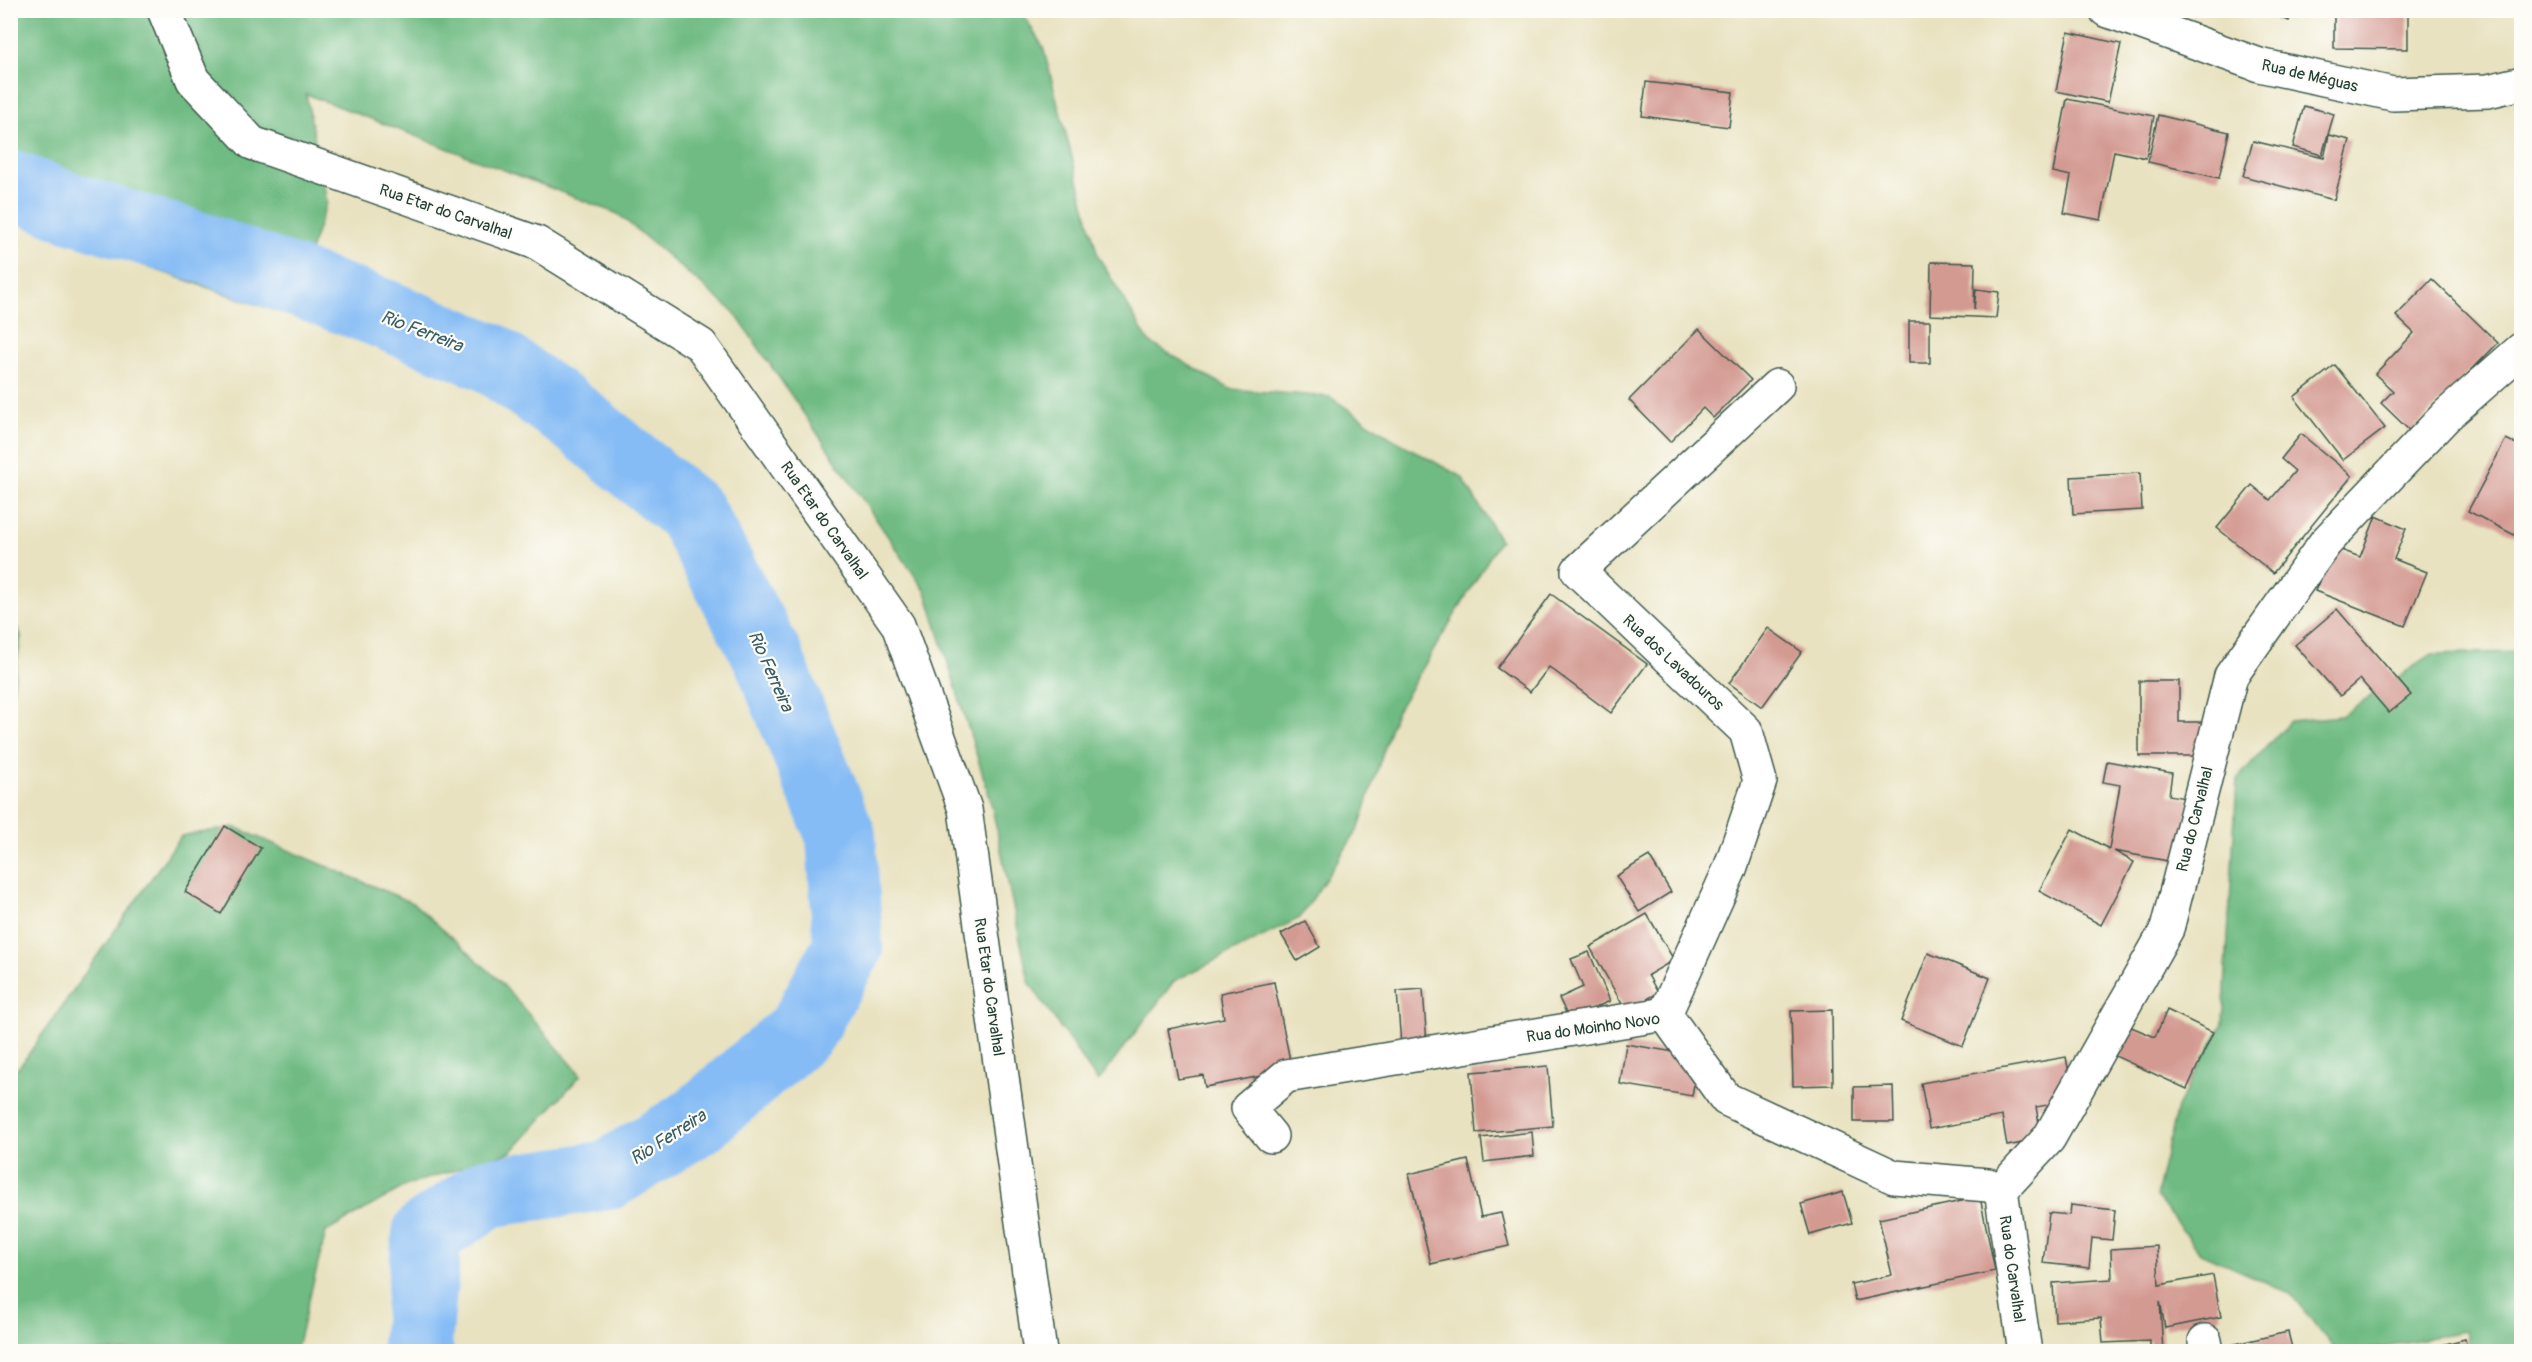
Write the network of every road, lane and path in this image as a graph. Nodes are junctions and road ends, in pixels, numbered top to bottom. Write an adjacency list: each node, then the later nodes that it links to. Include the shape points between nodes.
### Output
1 (164, 10): 9 (street, Rua Etar do Carvalhal, via 193,80 252,143 537,243 701,345 898,625 965,809)
2 (2113, 12): 3 (street, Rua de Méguas, via 2259,64 2393,94 2488,91)
3 (2522, 83)
4 (2522, 350): 8 (street, Rua do Carvalhal, via 2447,416 2325,543 2231,676 2167,928 2049,1138)
5 (1777, 386): 6 (street, Rua dos Lavadouros, via 1578,572 1746,731 1761,781 1730,869)
6 (1665, 1014): 7 (street, Rua do Moinho Novo, via 1286,1076 1248,1108); 8 (street, Rua do Moinho Novo, via 1726,1099 1894,1177 1988,1185)
7 (1272, 1136)
8 (2001, 1190): 10 (street, Rua do Carvalhal)
9 (1040, 1352)
10 (2025, 1352)

